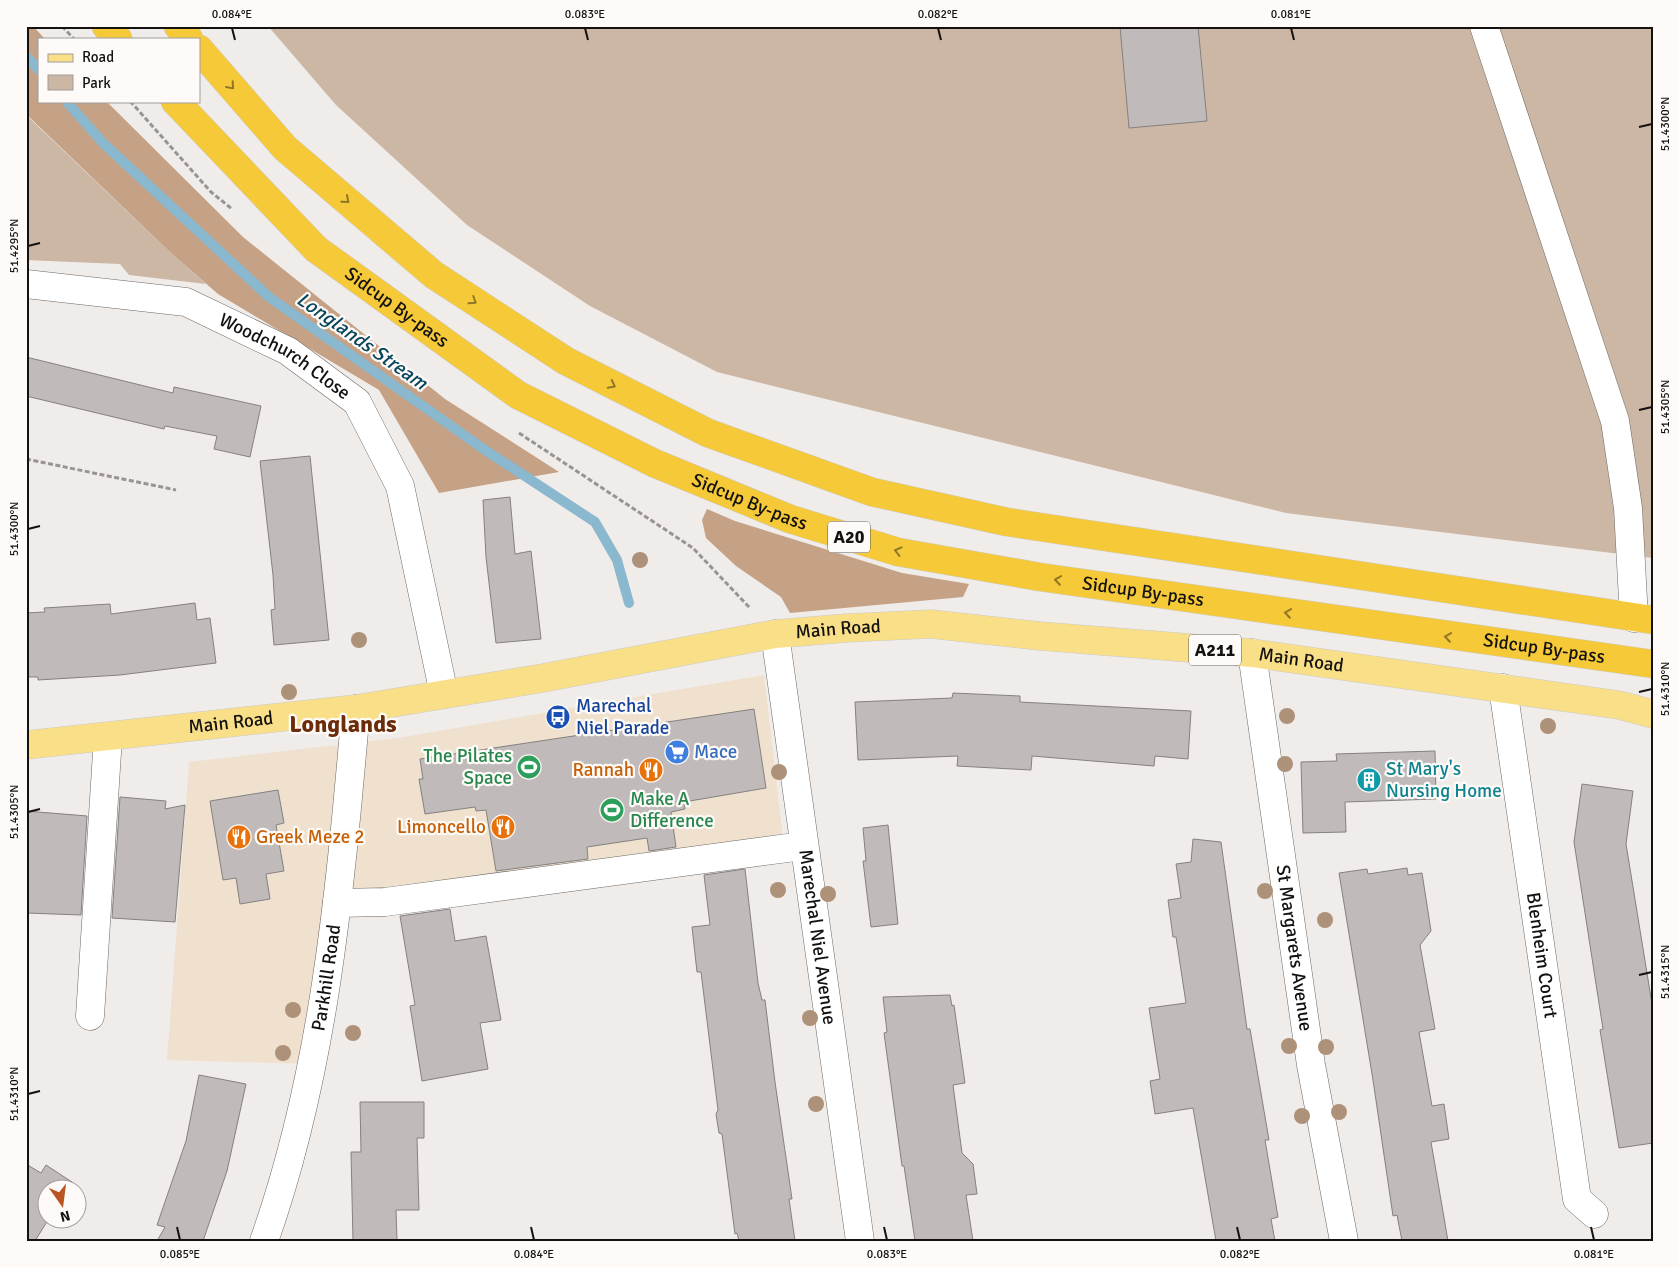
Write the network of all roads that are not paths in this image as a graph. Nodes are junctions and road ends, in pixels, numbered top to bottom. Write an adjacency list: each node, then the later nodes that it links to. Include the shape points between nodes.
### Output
1 (106, 26): 4 (highway)
2 (178, 26): 5 (highway)
3 (1484, 26): 9 (street, via 1615,421)
4 (117, 38)
5 (188, 38)
6 (200, 50): 9 (highway, one-way to 9, via 286,148 434,275 566,361 708,433 872,492 1007,522)
7 (175, 102): 12 (highway, Sidcup By-pass / A20, one-way to 7, via 1040,577 898,552 790,519 654,463 518,395 316,249)
8 (26, 284): 14 (street, Woodchurch Close, via 186,302 288,351 357,402 400,486)
9 (1644, 619)
10 (775, 634): 11 (main road, Main Road / A211, via 931,624); 14 (main road, Main Road / A211); 19 (street, Marechal Niel Avenue)
11 (1252, 653): 13 (main road, Main Road / A211); 25 (street, St Margarets Avenue, via 1310,1065)
12 (1653, 664)
13 (1503, 688): 16 (main road, Main Road / A211, via 1619,705); 22 (street, Blenheim Court, via 1577,1200)
14 (444, 694): 15 (main road, Main Road / A211)
15 (356, 709): 17 (main road, Main Road / A211); 20 (street, Parkhill Road)
16 (1653, 714)
17 (108, 737): 18 (main road, Main Road / A211); 21 (street)
18 (26, 745)
19 (804, 846): 20 (street, via 385,902); 24 (street, Marechal Niel Avenue)
20 (337, 903): 23 (street, Parkhill Road, via 327,993 313,1064 285,1181)
21 (90, 1016)
22 (1594, 1214)
23 (264, 1241)
24 (860, 1241)
25 (1344, 1241)

